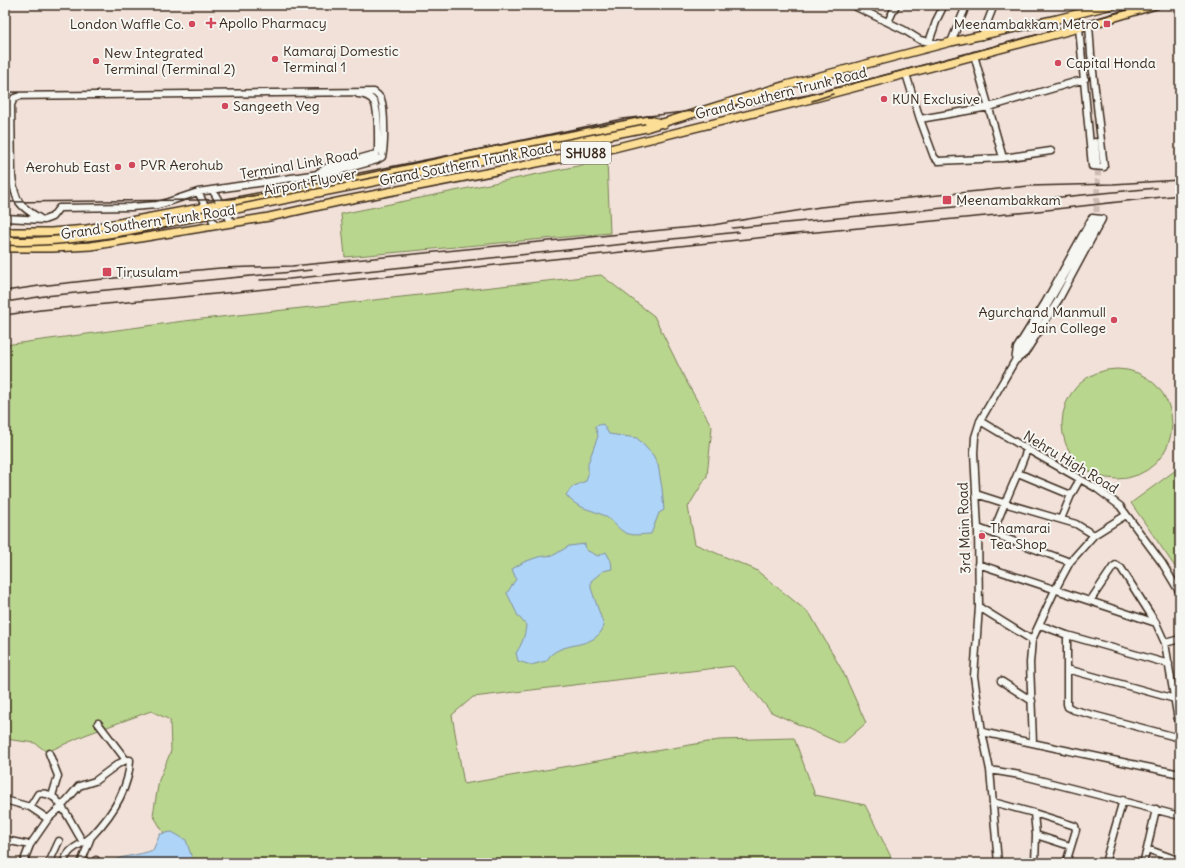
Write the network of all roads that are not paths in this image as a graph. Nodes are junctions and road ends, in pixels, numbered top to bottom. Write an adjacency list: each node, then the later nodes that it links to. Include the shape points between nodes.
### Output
1 (852, 5): 9 (street)
2 (868, 5): 9 (street)
3 (896, 5): 10 (street)
4 (944, 5): 13 (street)
5 (994, 5): 12 (street)
6 (1112, 5): 12 (main road, Grand Southern Trunk Road / SHU88)
7 (1156, 5): 11 (main road, Grand Southern Trunk Road / SHU88)
8 (964, 11): 14 (street)
9 (866, 12): 10 (street)
10 (888, 22): 13 (street, via 920,40)
11 (1084, 26): 16 (main road, Grand Southern Trunk Road / SHU88); 18 (street); 18 (street, via 1091,54 1104,167 1092,166); 27 (street)
12 (982, 36): 14 (main road, Grand Southern Trunk Road / SHU88)
13 (929, 42): 15 (street)
14 (951, 42): 15 (main road, Grand Southern Trunk Road / SHU88)
15 (943, 45): 24 (main road, Grand Southern Trunk Road / SHU88, via 786,85)
16 (974, 55): 17 (main road, Grand Southern Trunk Road / SHU88); 22 (street)
17 (906, 74): 23 (street); 35 (main road, Grand Southern Trunk Road / SHU88, via 614,148 269,217)
18 (1085, 79): 22 (street)
19 (5, 96): 20 (street, Terminal Link Road, bridge)
20 (20, 96): 28 (street, Terminal Link Road, via 374,92 380,97 382,104 382,157 373,162 338,171); 34 (street, bridge, via 14,98 11,105 12,176 15,193 20,205)
21 (5, 100): 28 (street, via 361,94 370,97 375,103 378,140 376,154 326,168)
22 (989, 107): 23 (street); 26 (street)
23 (920, 118): 26 (street, via 934,157 938,161)
24 (664, 124): 31 (main road, via 649,120); 39 (main road, Airport Flyover / SHU88, bridge, via 126,231 51,241)
25 (1051, 151): 26 (street)
26 (1003, 158)
27 (1097, 162)
28 (315, 174): 29 (street, Terminal Link Road)
29 (213, 191): 30 (street, Terminal Link Road); 31 (street)
30 (198, 192): 32 (street); 34 (street, Terminal Link Road, via 165,203 146,206 59,208 49,219)
31 (221, 205): 32 (main road); 35 (street)
32 (206, 208): 37 (street); 38 (main road, via 87,229)
33 (5, 218): 34 (street)
34 (42, 220)
35 (232, 222): 37 (main road, Grand Southern Trunk Road / SHU88)
36 (1096, 222): 41 (street, 3rd Main Road)
37 (215, 225): 40 (main road, Grand Southern Trunk Road / SHU88, via 91,246)
38 (5, 232)
39 (5, 241)
40 (5, 248)
41 (1015, 361): 41 (street, via 1017,348 1092,218 1102,219 1046,320 1025,353); 42 (street, 3rd Main Road)
42 (980, 421): 43 (street, Nehru High Road); 46 (street, 3rd Main Road, via 974,453)
43 (1027, 449): 44 (street); 45 (street, Nehru High Road)
44 (1018, 473): 47 (street); 48 (street)
45 (1080, 479): 47 (street); 49 (street, Nehru High Road, via 1109,497)
46 (976, 494): 48 (street); 51 (street, 3rd Main Road)
47 (1071, 495): 50 (street)
48 (1004, 504): 50 (street); 52 (street)
49 (1126, 515): 53 (street); 57 (street, Nehru High Road, via 1162,563)
50 (1061, 519): 53 (street, via 1082,526)
51 (978, 528): 52 (street); 55 (street, 3rd Main Road)
52 (993, 533): 54 (street)
53 (1094, 535): 54 (street)
54 (1070, 562): 56 (street)
55 (978, 564): 56 (street); 59 (street, 3rd Main Road)
56 (1055, 590): 58 (street); 61 (street)
57 (1180, 593)
58 (1090, 601): 60 (street); 60 (street, via 1113,567 1119,566)
59 (978, 607): 64 (street); 72 (street, 3rd Main Road, via 974,676)
60 (1156, 623): 65 (street)
61 (1040, 624): 62 (street); 64 (street)
62 (1067, 635): 66 (street); 67 (street)
63 (1180, 639): 65 (street)
64 (1032, 640): 70 (street)
65 (1166, 643): 66 (street)
66 (1169, 664): 69 (street)
67 (1067, 669): 69 (street); 74 (street, via 1067,704 1071,709)
68 (1001, 681): 70 (street)
69 (1175, 699): 73 (street)
70 (1032, 701): 75 (street)
71 (98, 723): 77 (street)
72 (982, 732): 75 (street); 78 (street, 3rd Main Road)
73 (1180, 732)
74 (1180, 738)
75 (1033, 743): 79 (street)
76 (49, 752): 80 (street, via 58,776)
77 (126, 760): 85 (street, via 95,781 79,786); 91 (street, via 130,760 130,772 122,797)
78 (990, 770): 82 (street); 83 (street, 3rd Main Road)
79 (1180, 774)
80 (52, 796): 84 (street, via 38,794); 85 (street)
81 (5, 800): 84 (street)
82 (1123, 800): 86 (street); 106 (street)
83 (993, 802): 87 (street); 103 (street, 3rd Main Road)
84 (30, 807): 89 (street)
85 (62, 807): 89 (street); 94 (street)
86 (1156, 809): 88 (street); 97 (street)
87 (1034, 813): 90 (street); 96 (street, via 1075,826)
88 (1180, 816)
89 (48, 819): 95 (street)
90 (1036, 836): 96 (street); 104 (street)
91 (91, 837): 94 (street); 102 (street)
92 (5, 840): 95 (street)
93 (59, 841): 100 (street)
94 (83, 842): 101 (street, via 70,850)
95 (30, 845): 99 (street)
96 (1070, 846): 105 (street)
97 (1147, 848): 98 (street); 107 (street)
98 (1180, 861)
99 (23, 863)
100 (49, 863)
101 (64, 863)
102 (81, 863)
103 (998, 863)
104 (1035, 863)
105 (1066, 863)
106 (1105, 863)
107 (1143, 863)

